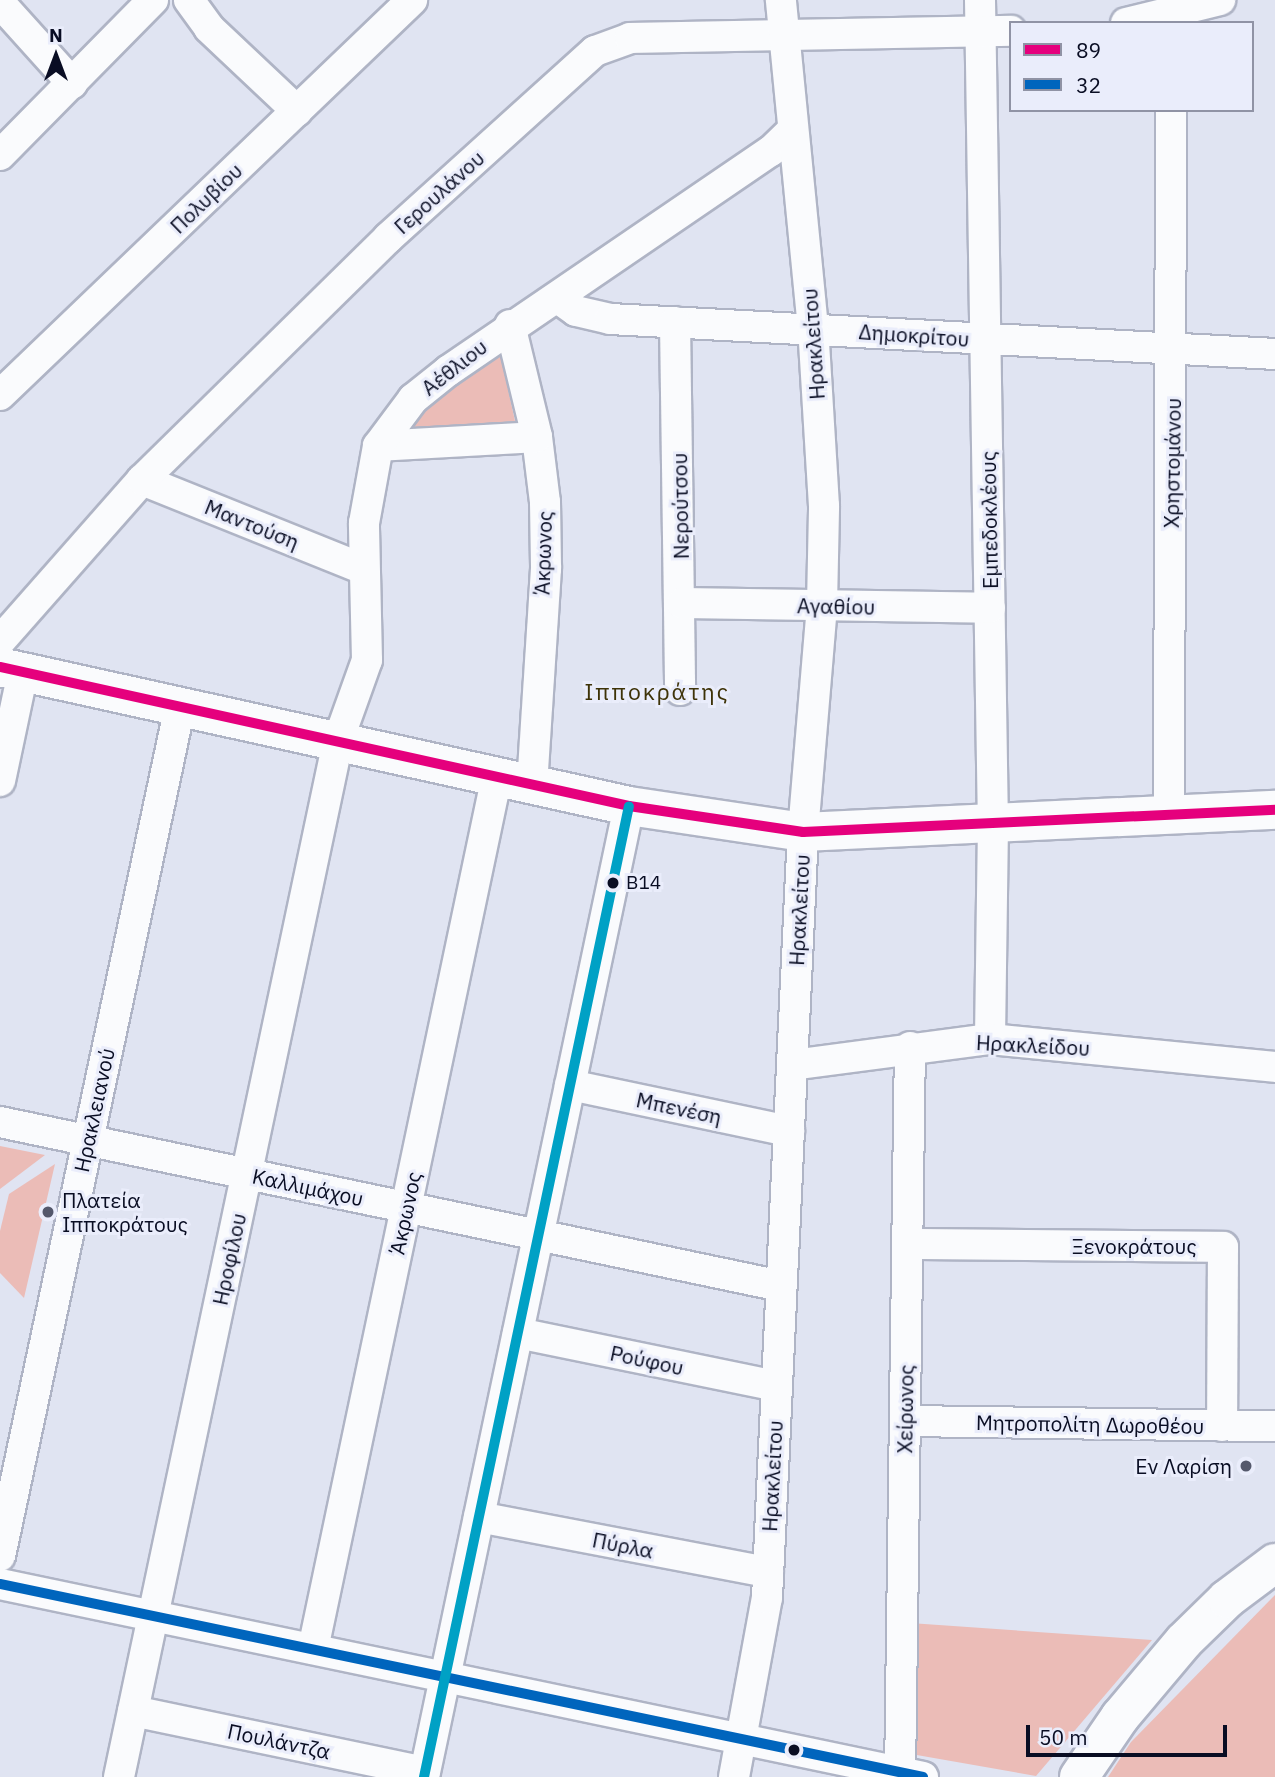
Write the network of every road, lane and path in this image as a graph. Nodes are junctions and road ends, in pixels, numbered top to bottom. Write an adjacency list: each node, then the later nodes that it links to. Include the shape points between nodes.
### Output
1 (153, 0): 12 (street)
2 (189, 0): 13 (street, via 209,29)
3 (412, 0): 13 (street, Πολυβίου)
4 (781, 0): 11 (street, Ηρακλείτου)
5 (981, 0): 10 (street, Εμπεδοκλέους)
6 (1220, 0): 8 (street)
7 (0, 3): 12 (street)
8 (1158, 13): 9 (street)
9 (1132, 21)
10 (996, 31): 11 (street, Γερουλάνου); 21 (street, Εμπεδοκλέους)
11 (786, 36): 15 (street, Ηρακλείτου); 27 (street, Γερουλάνου, via 630,38 595,51 388,238)
12 (72, 83): 16 (street)
13 (297, 111): 24 (street, Πολυβίου)
14 (1171, 112): 22 (street, Χρηστομάνου)
15 (792, 131): 17 (street, Αέθλιου, via 771,151); 20 (street, Ηρακλείτου)
16 (0, 155)
17 (558, 298): 18 (street, Δημοκρίτου, via 597,317); 19 (street, Αέθλιου)
18 (675, 322): 20 (street, Δημοκρίτου); 29 (street, Νερούτσου)
19 (510, 325): 25 (street, Άκρωνος); 26 (street, Αέθλιου, via 413,399)
20 (813, 328): 21 (street, Δημοκρίτου); 30 (street, Ηρακλείτου, via 824,506)
21 (986, 340): 22 (street, Δημοκρίτου); 31 (street, Εμπεδοκλέους)
22 (1173, 349): 23 (street, Δημοκρίτου); 41 (street, Χρηστομάνου)
23 (1275, 354)
24 (0, 395)
25 (537, 437): 26 (street); 37 (street, Άκρωνος, via 544,483 546,569)
26 (378, 446): 28 (street, Αέθλιου, via 365,510)
27 (142, 480): 28 (street, Μαντούση); 32 (street, Γερουλάνου)
28 (363, 569): 36 (street, Αέθλιου, via 367,660)
29 (682, 603): 30 (street, Αγαθίου); 34 (street, Νερούτσου)
30 (822, 605): 31 (street, Αγαθίου); 43 (street, Ηρακλείτου)
31 (990, 608): 42 (street, Εμπεδοκλέους)
32 (0, 641)
33 (12, 670): 35 (street); 38 (street)
34 (680, 690)
35 (180, 706): 36 (street); 51 (street, Ηρακλειανού)
36 (338, 741): 37 (street); 52 (street, Ηροφίλου)
37 (514, 780): 39 (street); 53 (street, Άκρωνος)
38 (0, 782)
39 (629, 806): 43 (street); 48 (street)
40 (1275, 810): 41 (street)
41 (1169, 816): 42 (street)
42 (993, 824): 43 (street); 44 (street, Εμπεδοκλέους)
43 (803, 832): 46 (street, Ηρακλείτου)
44 (990, 1040): 45 (street, Ηρακλείδου); 47 (street, Ηρακλείδου)
45 (910, 1047): 46 (street, Ηρακλείδου); 55 (street, Χείρωνος)
46 (792, 1065): 50 (street, Ηρακλείτου)
47 (1275, 1067)
48 (570, 1085): 50 (street, Μπενέση); 54 (street)
49 (0, 1122): 51 (street, Καλλιμάχου)
50 (789, 1131): 56 (street, Ηρακλείτου)
51 (88, 1141): 52 (street, Καλλιμάχου); 63 (street, Ηρακλειανού)
52 (247, 1174): 53 (street, Καλλιμάχου); 67 (street, Ηροφίλου)
53 (406, 1208): 54 (street, Καλλιμάχου); 68 (street, Άκρωνος)
54 (538, 1235): 56 (street, Καλλιμάχου); 57 (street)
55 (908, 1244): 59 (street, Χείρωνος); 60 (street, Ξενοκράτους, via 1223,1247)
56 (781, 1286): 58 (street, Ηρακλείτου)
57 (518, 1333): 58 (street, Ρούφου); 62 (street)
58 (776, 1386): 65 (street, Ηρακλείτου)
59 (905, 1422): 60 (street, Μητροπολίτη Δωροθέου); 73 (street, Χείρωνος)
60 (1222, 1426): 61 (street, Μητροπολίτη Δωροθέου)
61 (1275, 1426)
62 (479, 1517): 65 (street, Πύρλα); 69 (street)
63 (0, 1556)
64 (1275, 1563): 76 (street, via 1227,1599 1184,1641 1128,1707)
65 (768, 1572): 71 (street, Ηρακλείτου)
66 (0, 1584): 67 (street)
67 (153, 1616): 68 (street); 70 (street, Ηροφίλου)
68 (313, 1649): 69 (street)
69 (445, 1677): 71 (street); 72 (street)
70 (133, 1711): 72 (street, Πουλάντζα); 74 (street, Ηροφίλου)
71 (741, 1739): 73 (street); 75 (street, Ηρακλείτου)
72 (424, 1774)
73 (908, 1775)
74 (119, 1777)
75 (734, 1777)
76 (1079, 1777)

